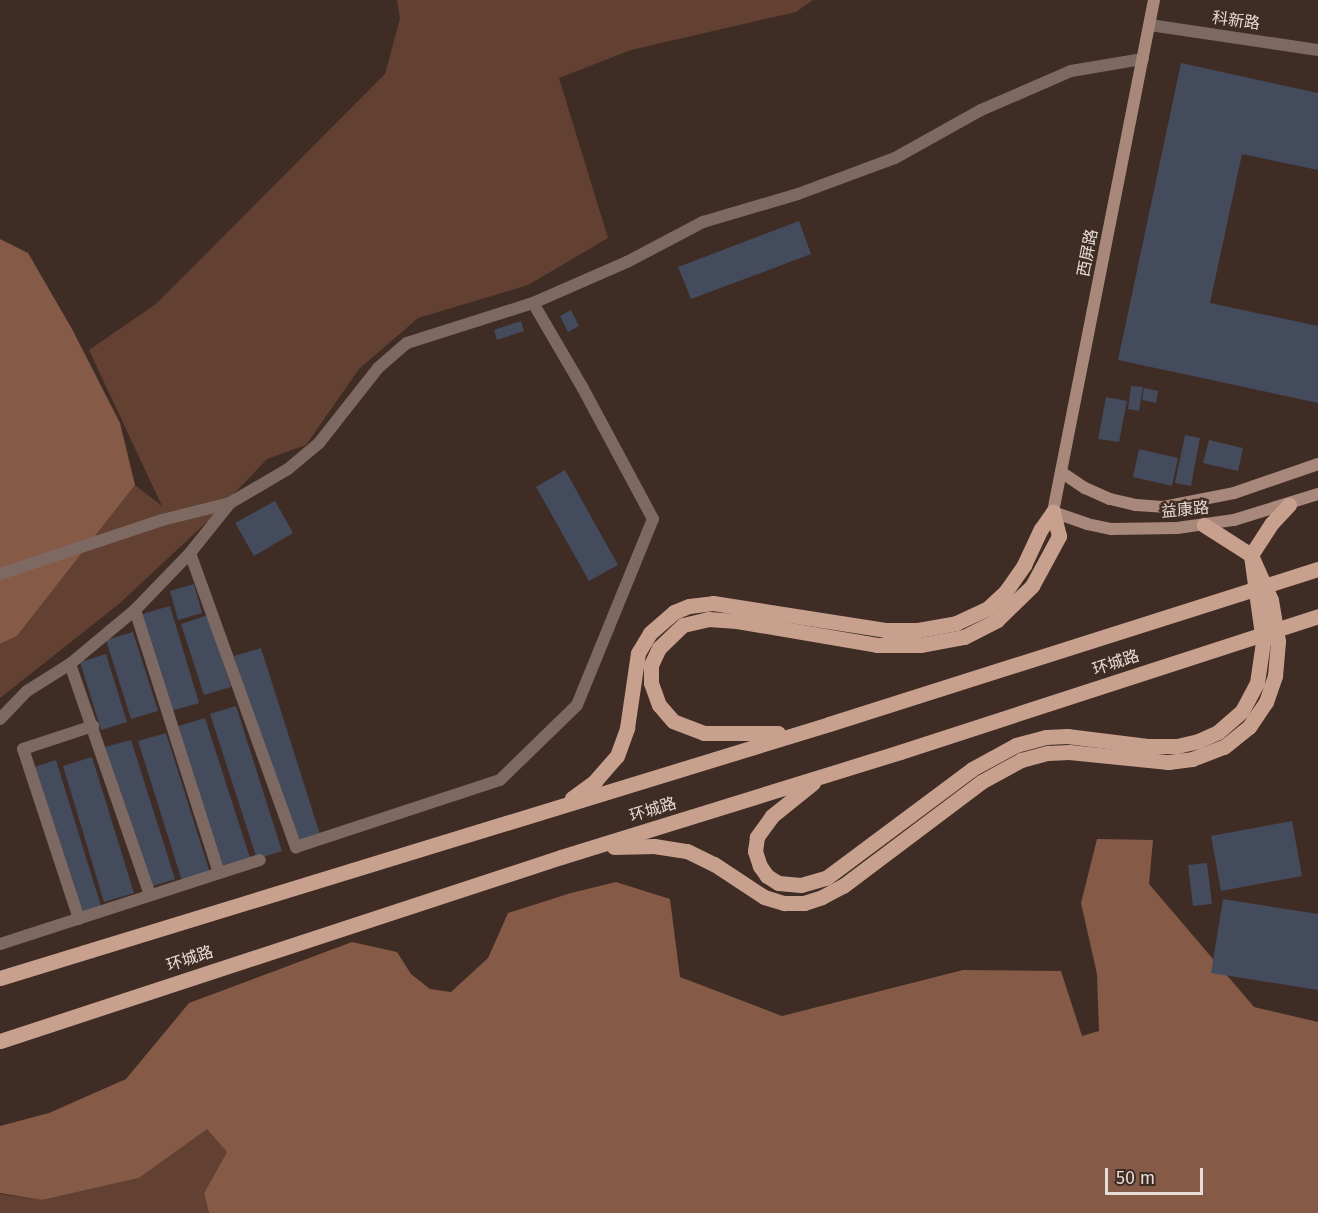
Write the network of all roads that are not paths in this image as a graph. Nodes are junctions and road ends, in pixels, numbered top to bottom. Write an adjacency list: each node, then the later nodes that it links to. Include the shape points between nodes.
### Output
1 (1155, 0): 2 (main road, 西屏路)
2 (1150, 25): 3 (street, 科新路); 4 (main road, 西屏路)
3 (1318, 50)
4 (1143, 59): 5 (street, via 1071,71 981,110 895,158 798,194 703,222 627,262); 7 (main road, 西屏路)
5 (533, 303): 9 (street, via 407,343 378,368 319,443 288,470); 13 (street, via 653,519 577,705 500,780 296,847)
6 (1318, 464): 7 (main road, 益康路, via 1234,493 1163,507 1110,499)
7 (1061, 472): 11 (main road, 西屏路)
8 (1318, 494): 10 (main road, 益康路)
9 (230, 503): 13 (street); 16 (street, via 162,520)
10 (1289, 504): 12 (main road, 益康路); 14 (main road)
11 (1053, 512): 12 (main road, 益康路, via 1111,529 1158,530); 22 (main road, via 1059,536 1032,586 997,620 964,637 920,645 877,645 708,619 678,628 654,655 654,695 665,714 680,725 728,735); 24 (main road, via 1006,591 981,613 956,623 918,630 885,630 713,603 674,612 650,633 638,653 627,728 617,756 595,781)
12 (1204, 525): 14 (main road)
13 (190, 553): 17 (street)
14 (1251, 555): 23 (main road, via 1263,642 1260,672 1242,711 1208,737 1167,746 1067,736 1016,745 972,769 826,878 801,885 774,881 756,857 760,831 782,807); 25 (main road, via 1275,613 1277,669 1270,694 1255,719 1233,741 1215,751 1168,762 1069,752 1021,760 981,782 843,886 804,903 764,897 708,860 687,851 645,846)
15 (1318, 569): 22 (main road, 环城路)
16 (0, 574)
17 (135, 610): 19 (street); 27 (street)
18 (1318, 616): 23 (main road, 环城路)
19 (70, 664): 20 (street, via 27,691); 21 (street)
20 (0, 719)
21 (93, 726): 28 (street); 29 (street, via 23,749)
22 (811, 729): 24 (main road, 环城路)
23 (829, 774): 25 (main road, 环城路)
24 (553, 809): 31 (main road, 环城路)
25 (579, 852): 32 (main road, 环城路)
26 (260, 860): 27 (street)
27 (219, 873): 28 (street)
28 (150, 896): 29 (street)
29 (79, 919): 30 (street)
30 (0, 944)
31 (0, 978)
32 (0, 1041)

